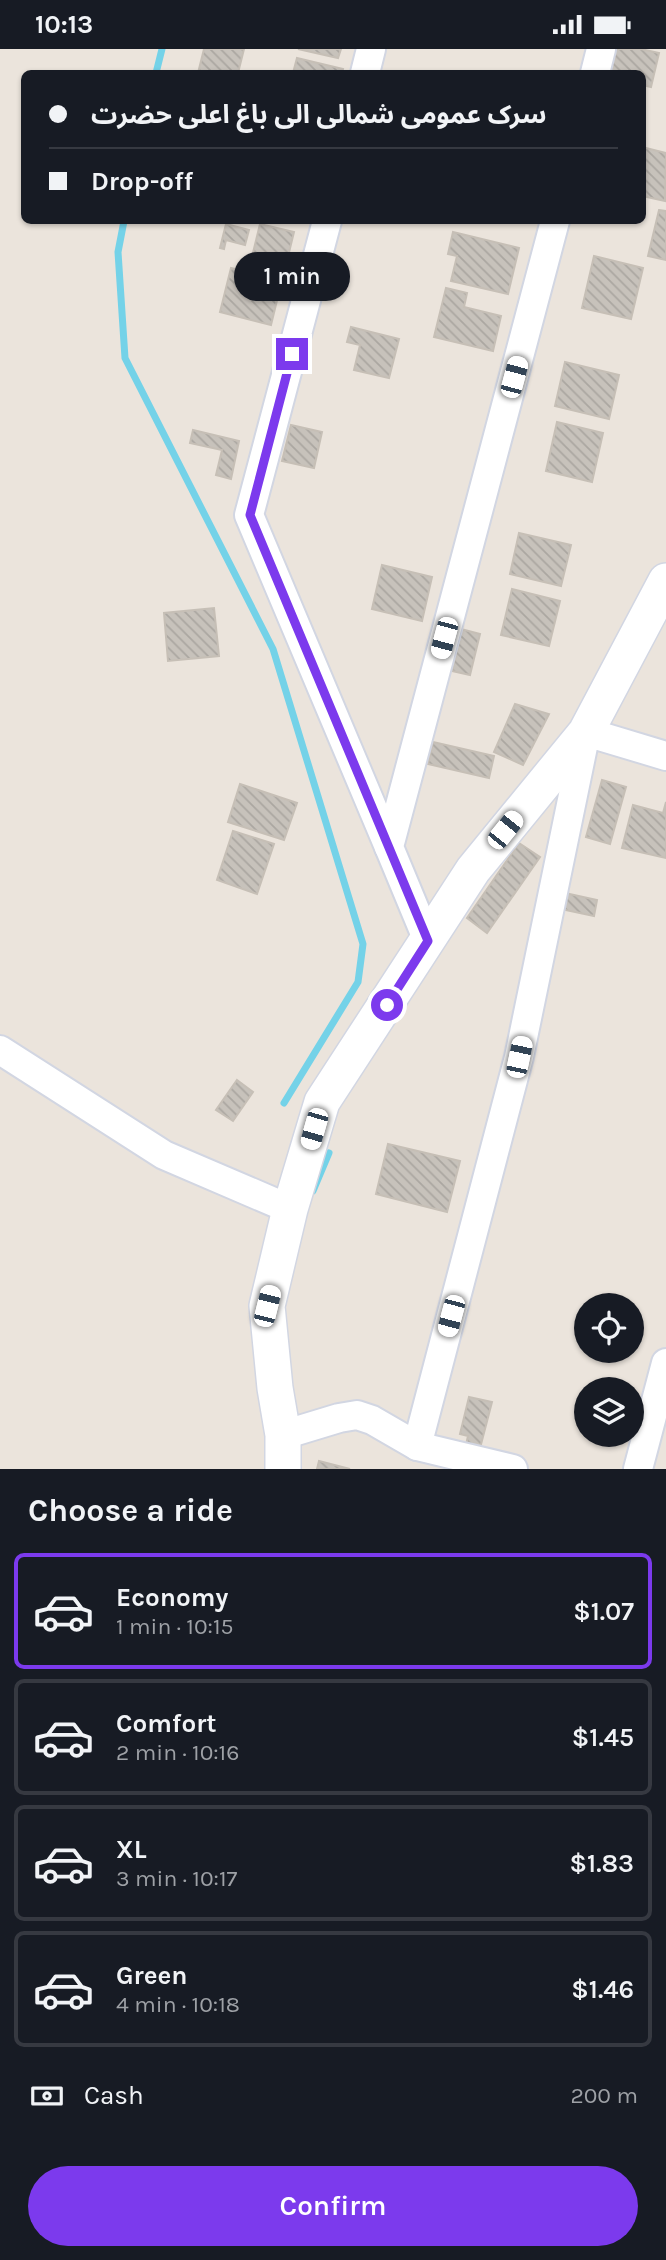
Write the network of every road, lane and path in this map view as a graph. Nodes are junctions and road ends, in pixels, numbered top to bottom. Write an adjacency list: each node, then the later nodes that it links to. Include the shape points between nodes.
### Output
1 (372, 49): 3 (street)
2 (601, 49): 4 (street)
3 (366, 70)
4 (595, 70)
5 (326, 224): 10 (street, via 250,515)
6 (554, 224): 10 (street)
7 (666, 581): 8 (street)
8 (586, 732): 9 (street); 11 (street, via 473,870); 15 (street, via 519,1057)
9 (666, 756)
10 (388, 847): 11 (street)
11 (428, 941): 13 (street, via 322,1102)
12 (0, 1050): 13 (street, via 164,1155)
13 (290, 1209): 16 (street, via 267,1306)
14 (666, 1363): 18 (street)
15 (417, 1446): 16 (street, via 357,1415 329,1421); 17 (street)
16 (283, 1452)
17 (513, 1469)
18 (638, 1469)

